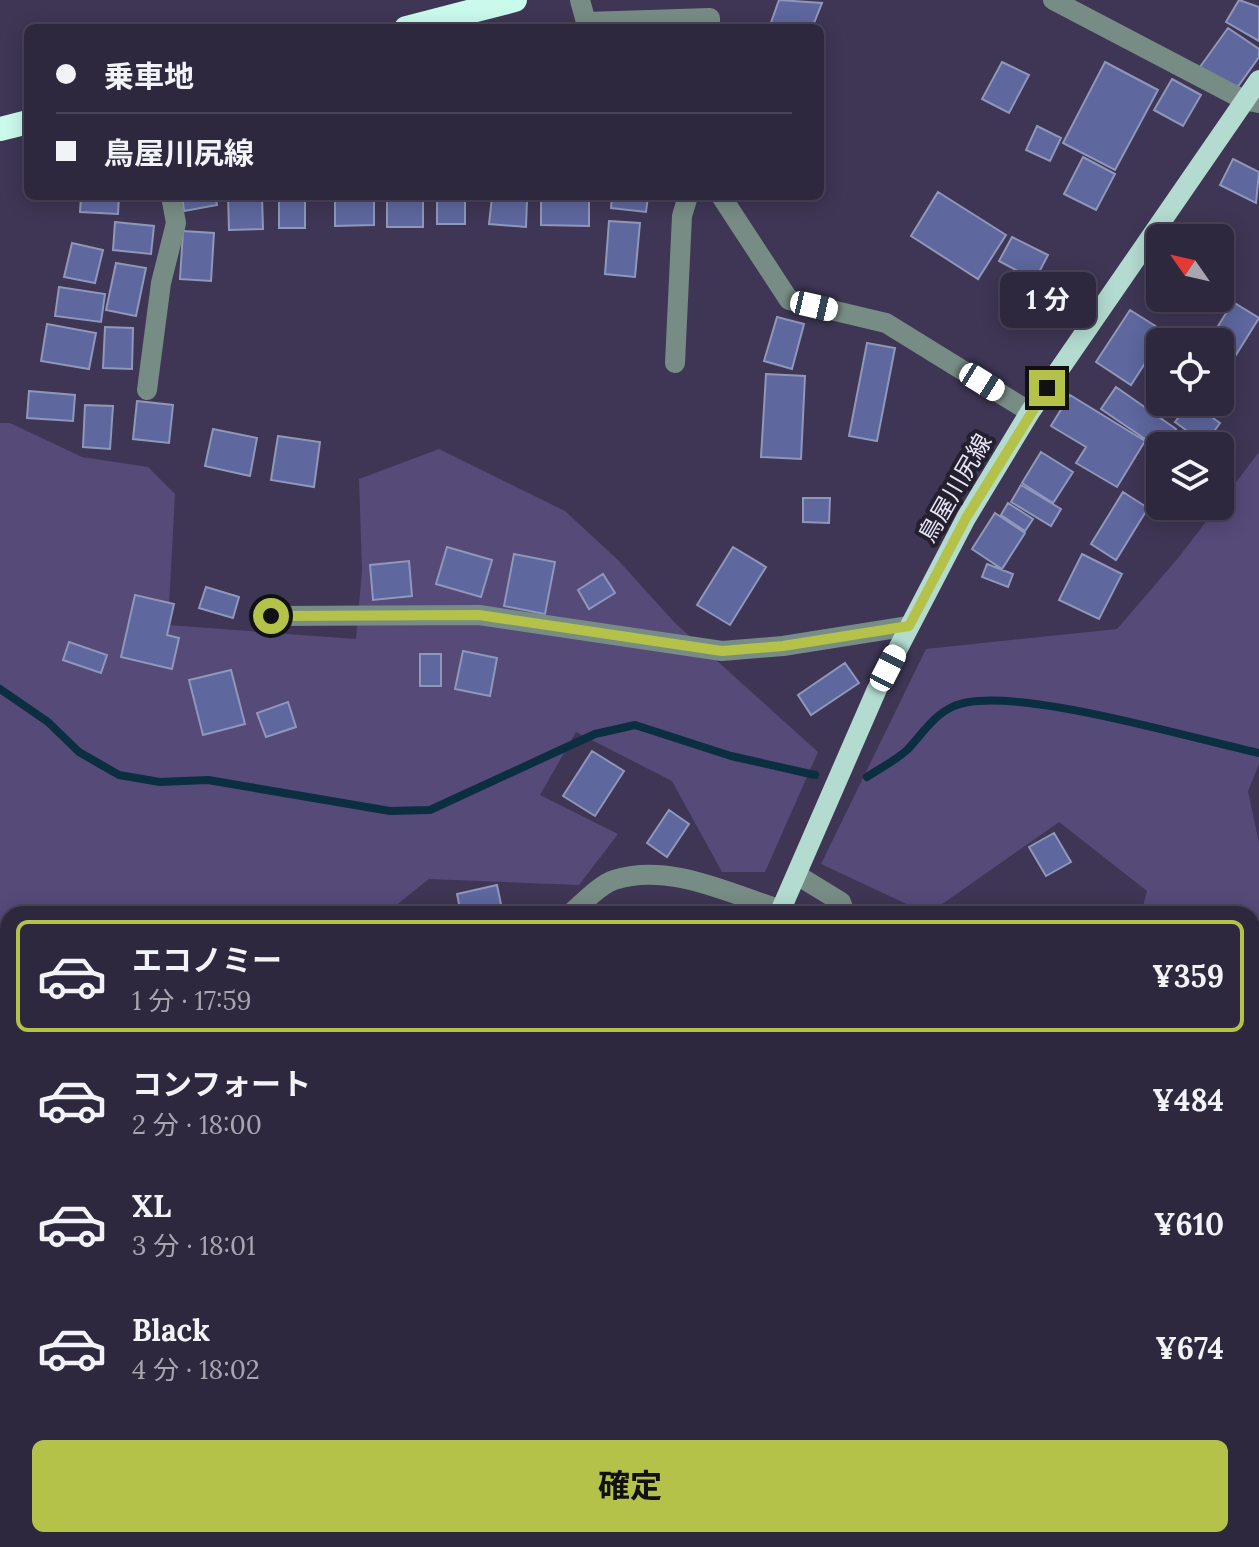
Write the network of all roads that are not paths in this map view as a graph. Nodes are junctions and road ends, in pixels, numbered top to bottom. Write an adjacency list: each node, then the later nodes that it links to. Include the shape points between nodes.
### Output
1 (515, 0): 4 (highway)
2 (580, 0): 6 (street, via 586,22 710,18)
3 (1053, 0): 8 (street)
4 (442, 9): 5 (highway)
5 (414, 24)
6 (710, 24)
7 (1259, 80): 8 (main road, 鳥屋川尻線)
8 (1251, 101): 16 (main road, 鳥屋川尻線)
9 (24, 123): 10 (highway)
10 (0, 129)
11 (172, 200): 15 (street, via 176,223 161,283)
12 (687, 200): 14 (street)
13 (724, 200): 16 (street, via 789,300 886,323)
14 (675, 363)
15 (147, 390)
16 (1030, 412): 18 (main road, 鳥屋川尻線)
17 (271, 616): 18 (street, via 479,615 722,651)
18 (909, 626): 19 (main road, 鳥屋川尻線)
19 (797, 875): 22 (main road, 鳥屋川尻線); 23 (street)
20 (580, 906): 21 (street, via 612,880 654,876 690,878)
21 (764, 906)
22 (783, 906)
23 (842, 906)

